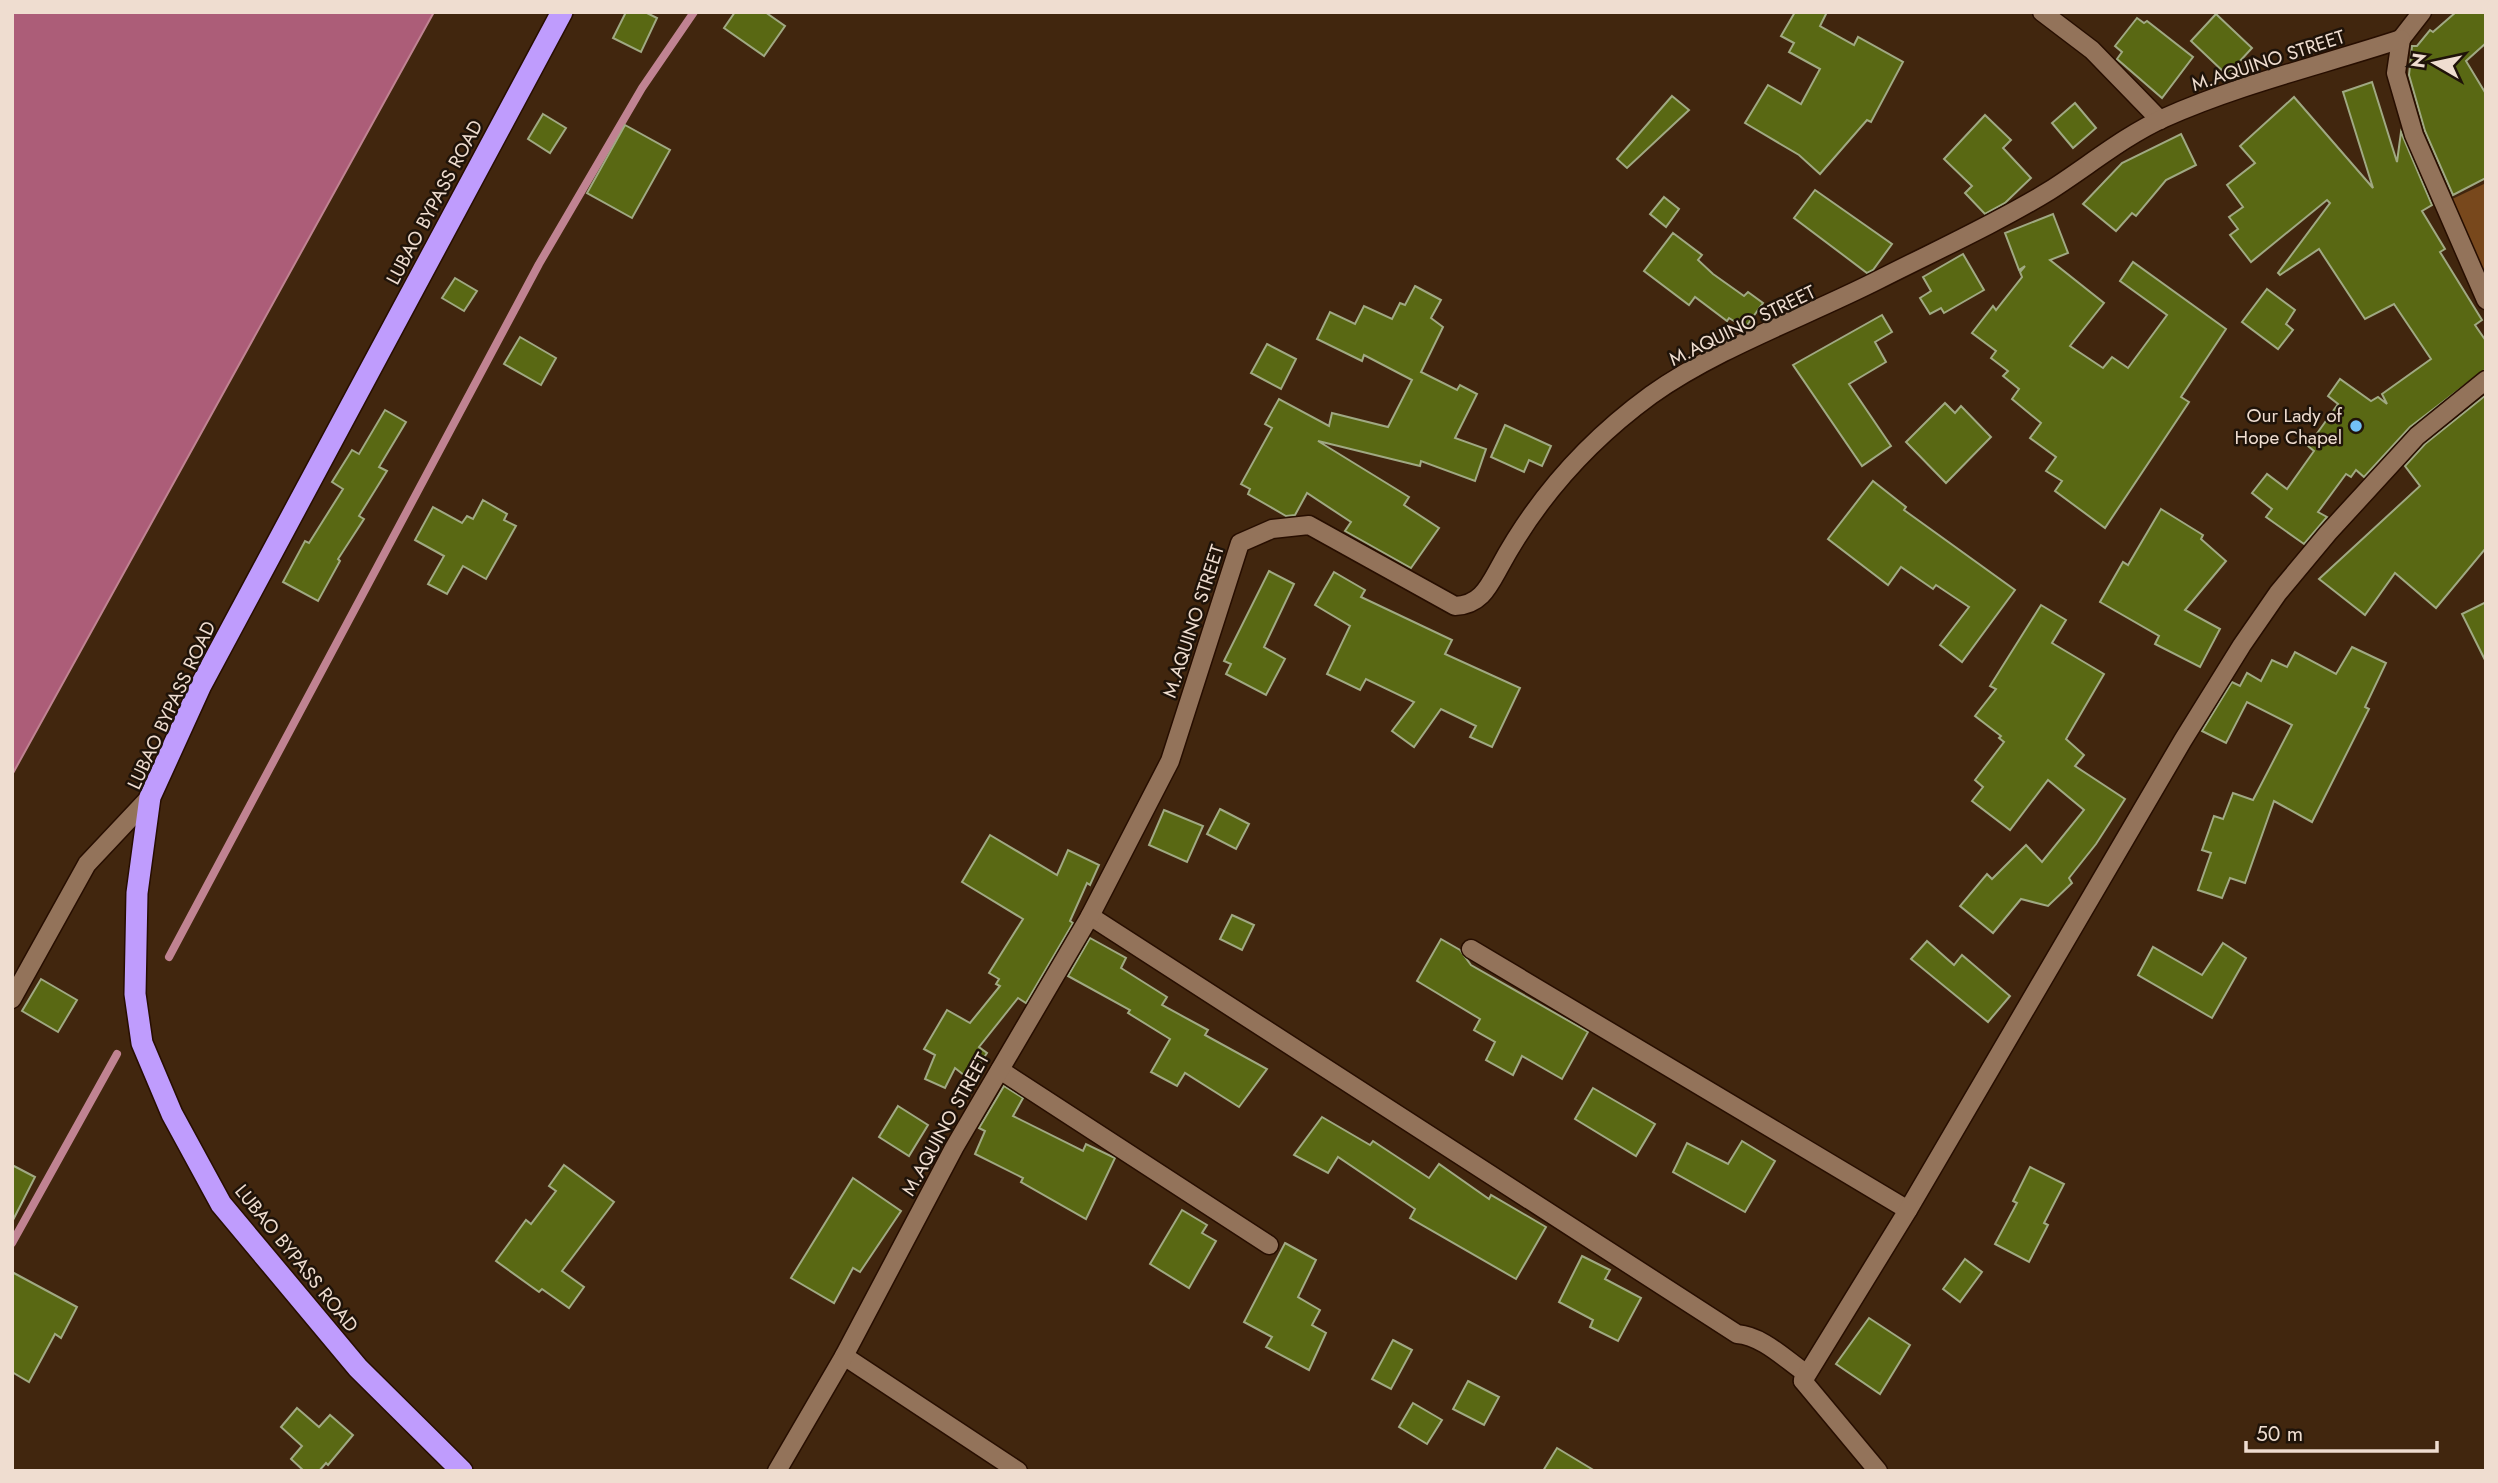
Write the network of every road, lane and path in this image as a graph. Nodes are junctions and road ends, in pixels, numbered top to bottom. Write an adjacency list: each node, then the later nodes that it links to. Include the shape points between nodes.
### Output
1 (562, 12): 8 (highway, LUBAO BYPASS ROAD, via 201,685)
2 (2042, 12): 5 (street, via 2092,50)
3 (2422, 12): 4 (street)
4 (2401, 39): 5 (street, M.AQUINO STREET, via 2217,95); 6 (street, via 2396,73 2414,135)
5 (2160, 120): 9 (street, M.AQUINO STREET, via 2047,192 1812,314 1707,361 1651,395 1555,482 1523,523 1487,590 1467,605 1455,606 1308,525 1272,529 1240,543 1170,761)
6 (2483, 289)
7 (2486, 380): 13 (street, via 2417,436 2278,593 2183,740)
8 (150, 797): 11 (street, via 87,864); 17 (highway, LUBAO BYPASS ROAD, via 137,894 135,994 142,1043 172,1114 221,1204 358,1368)
9 (1090, 916): 12 (street, M.AQUINO STREET); 16 (street, via 1737,1334 1749,1335 1772,1349 1804,1372)
10 (1471, 948): 13 (street)
11 (12, 999)
12 (1000, 1070): 14 (street); 15 (street, M.AQUINO STREET)
13 (1908, 1210): 16 (street)
14 (1269, 1245)
15 (844, 1356): 18 (street, M.AQUINO STREET); 19 (street)
16 (1803, 1381): 20 (street)
17 (462, 1471)
18 (777, 1471)
19 (1018, 1471)
20 (1878, 1471)

